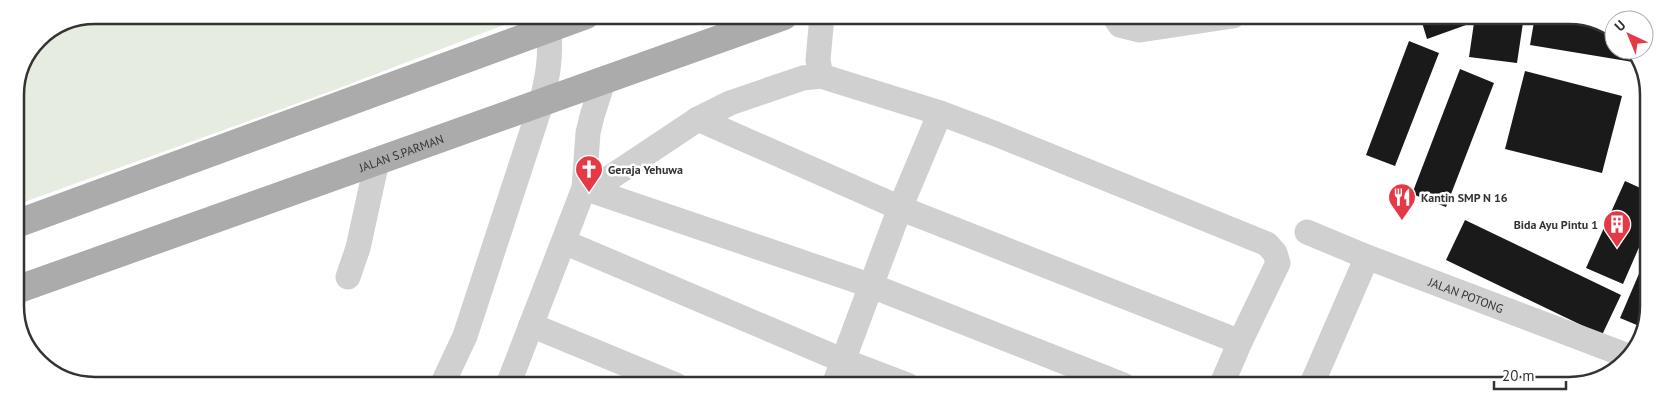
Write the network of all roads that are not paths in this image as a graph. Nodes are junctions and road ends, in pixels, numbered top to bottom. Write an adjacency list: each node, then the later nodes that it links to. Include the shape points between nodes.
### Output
1 (564, 24): 6 (main road)
2 (761, 24): 8 (main road, JALAN S.PARMAN)
3 (821, 24): 7 (street, via 818,60)
4 (1119, 24): 5 (street, via 1140,30)
5 (1180, 24)
6 (550, 29): 9 (street, via 549,72); 15 (main road)
7 (821, 76): 10 (street); 11 (street, via 803,78 760,92)
8 (604, 79): 9 (main road, JALAN S.PARMAN); 13 (street, via 588,134)
9 (541, 104): 12 (main road, JALAN S.PARMAN); 26 (street, via 465,336)
10 (940, 113): 14 (street); 23 (street, via 1267,244 1278,263)
11 (698, 119): 13 (street, via 612,177); 14 (street)
12 (377, 160): 19 (street, via 358,248); 21 (main road, JALAN S.PARMAN)
13 (584, 188): 17 (street); 20 (street)
14 (900, 208): 20 (street); 23 (street)
15 (24, 221)
16 (1307, 232): 18 (street, JALAN POTONG)
17 (564, 242): 22 (street); 25 (street)
18 (1367, 257): 24 (street, JALAN POTONG); 33 (street)
19 (348, 277)
20 (872, 286): 25 (street); 31 (street)
21 (24, 287)
22 (531, 326): 27 (street); 28 (street)
23 (1240, 342): 32 (street)
24 (1622, 354)
25 (844, 360): 29 (street); 30 (street)
26 (446, 377)
27 (511, 377)
28 (656, 377)
29 (837, 377)
30 (887, 377)
31 (1100, 377)
32 (1225, 377)
33 (1315, 377)

